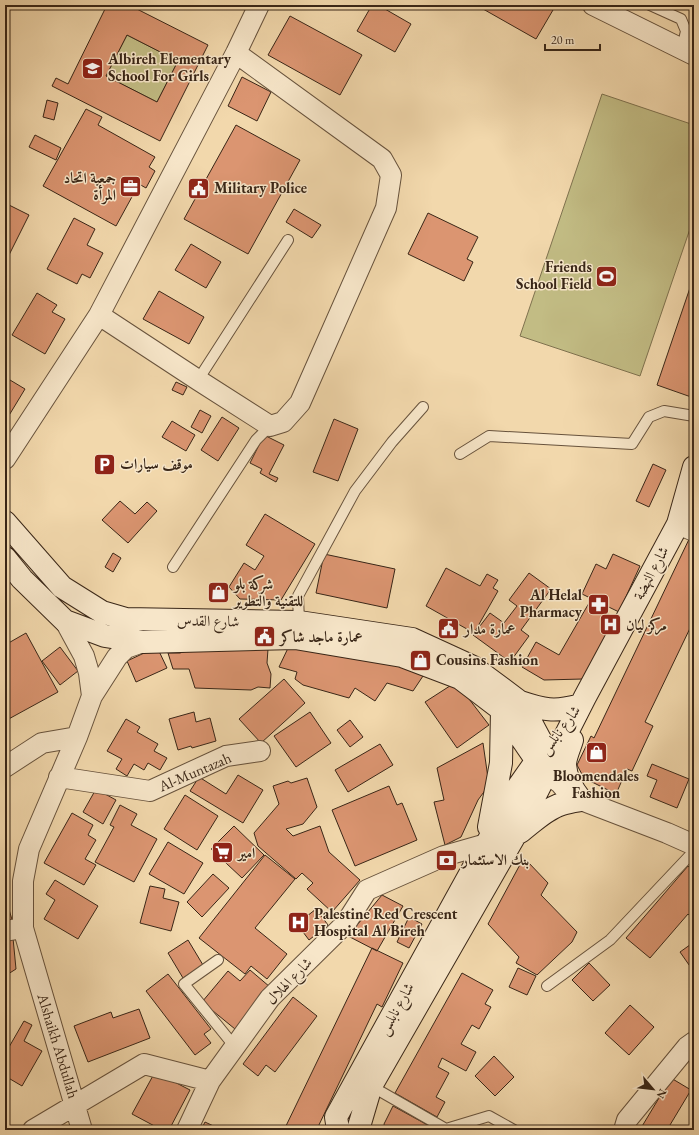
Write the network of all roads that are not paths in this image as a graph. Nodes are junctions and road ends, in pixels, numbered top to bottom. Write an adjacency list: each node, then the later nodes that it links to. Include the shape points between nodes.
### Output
1 (259, 5): 5 (street)
2 (593, 5): 4 (street)
3 (650, 5): 4 (lane, via 681,19 686,31)
4 (688, 52)
5 (236, 54): 7 (street); 11 (street, via 382,159 391,175 386,208 300,403 283,422)
6 (288, 240): 8 (lane)
7 (99, 315): 8 (street); 13 (street)
8 (198, 380): 11 (street)
9 (423, 407): 20 (lane, via 392,442 355,491 298,596)
10 (694, 416): 12 (lane, via 664,410 648,417 632,444 489,436)
11 (270, 426): 18 (lane, via 256,440)
12 (460, 454)
13 (5, 459)
14 (694, 467): 16 (main road, شارع النهضة)
15 (5, 522): 20 (main road, شارع القدس, via 62,587 102,612 126,619)
16 (686, 527): 23 (main road, شارع النهضة)
17 (5, 558): 19 (main road, شارع القدس, via 22,579)
18 (172, 567)
19 (65, 621): 21 (main road, شارع القدس, via 104,636); 22 (street, via 84,656)
20 (299, 622): 24 (main road, شارع القدس, via 412,639 473,666)
21 (143, 642): 22 (street, via 126,648 117,657); 24 (main road, شارع القدس, via 296,638 402,656 460,678)
22 (92, 696): 25 (street, Alshaikh Abdullah)
23 (582, 701): 24 (main road, via 564,709 552,710); 27 (main road, شارع نابلس); 30 (main road, via 565,764 568,780)
24 (511, 706): 27 (main road, شارع القدس); 32 (main road)
25 (77, 737): 28 (street, via 42,743); 29 (street, Alshaikh Abdullah)
26 (260, 751): 29 (street, Al-Muntazah, via 226,756 150,791)
27 (543, 761): 30 (street, via 569,794); 31 (main road, شارع نابلس); 32 (main road, شارع نابلس, via 518,787)
28 (5, 767)
29 (59, 777): 35 (street, Alshaikh Abdullah, via 29,849)
30 (581, 800): 31 (main road, via 554,807); 33 (street)
31 (514, 837): 41 (main road, شارع نابلس)
32 (486, 844): 39 (street, شارع الهلال, via 444,856 367,890 346,923 270,998); 46 (main road, شارع نابلس, via 336,1117)
33 (694, 845)
34 (694, 851): 37 (lane, via 610,940)
35 (14, 930): 42 (street, Alshaikh Abdullah)
36 (218, 960): 39 (lane, via 184,984)
37 (547, 986)
38 (694, 1042): 49 (street, via 687,1047 627,1120)
39 (235, 1047): 40 (street, شارع الهلال)
40 (210, 1081): 42 (street, Alshaikh Abdullah, via 144,1064); 45 (street)
41 (371, 1086): 47 (main road, شارع نابلس); 48 (lane, via 446,1129 489,1116)
42 (74, 1105): 43 (street); 44 (street)
43 (33, 1130)
44 (82, 1130)
45 (187, 1130)
46 (338, 1130)
47 (358, 1130)
48 (514, 1130)
49 (624, 1130)

